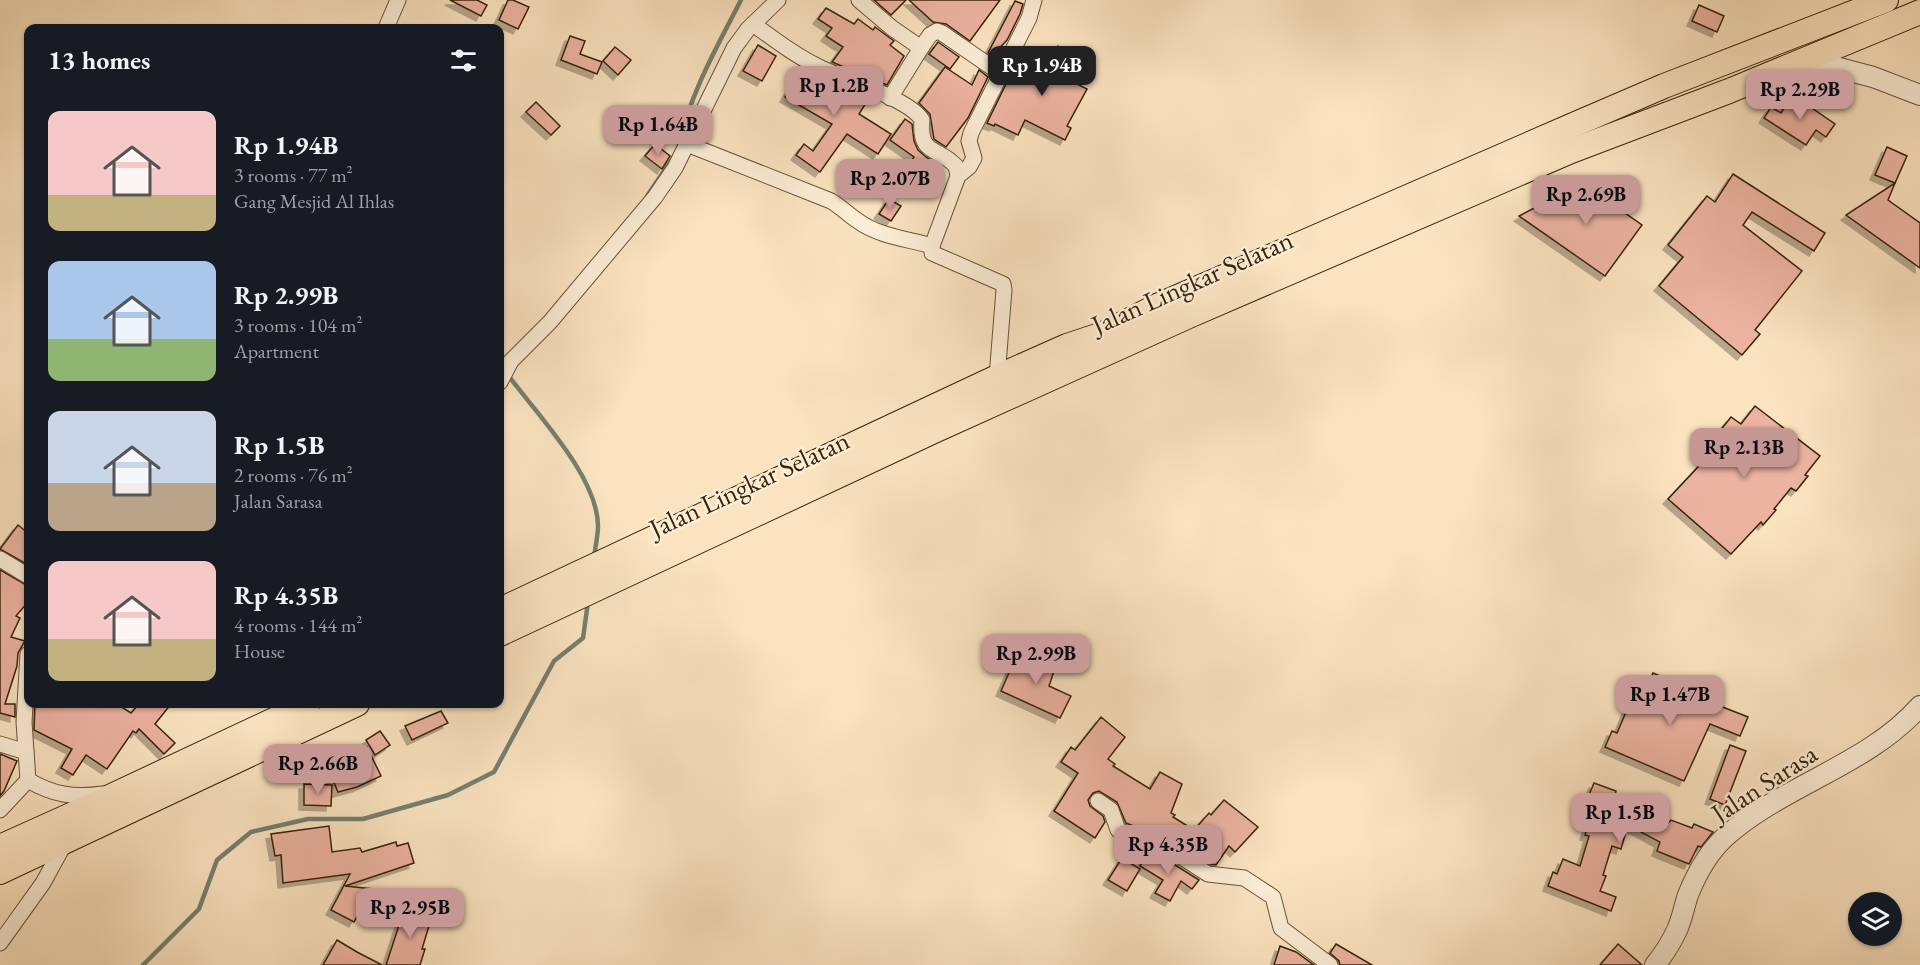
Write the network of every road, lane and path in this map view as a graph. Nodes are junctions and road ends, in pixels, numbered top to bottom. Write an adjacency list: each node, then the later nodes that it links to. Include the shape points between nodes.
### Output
1 (398, 0): 7 (street)
2 (778, 0): 8 (street)
3 (859, 0): 9 (street)
4 (1034, 0): 11 (street)
5 (1886, 0): 18 (main road, Jalan Lingkar Selatan, via 1664,86 1157,306 1103,334 1067,346)
6 (1920, 12): 10 (main road, Jalan Lingkar Selatan)
7 (388, 24)
8 (753, 24): 13 (street, via 807,61); 14 (street, via 734,48)
9 (921, 48): 11 (street, via 930,34 937,31); 13 (street)
10 (1805, 59): 12 (street, via 1873,76); 18 (main road, Jalan Lingkar Selatan, via 1571,150 1191,315)
11 (1000, 74): 15 (street, via 969,141 974,158)
12 (1920, 95)
13 (890, 98): 15 (street, via 919,115 922,140 952,162)
14 (687, 144): 16 (street, via 831,201 877,231); 17 (street, via 663,186 630,228 550,322 518,353)
15 (958, 176): 16 (street)
16 (932, 246): 18 (street, via 934,255 1003,284)
17 (504, 375)
18 (1002, 387): 21 (main road, Jalan Lingkar Selatan); 22 (main road, Jalan Lingkar Selatan)
19 (0, 559): 20 (street)
20 (24, 574)
21 (504, 608)
22 (504, 632)
23 (1920, 706): 38 (street, Jalan Sarasa, via 1876,742 1766,806 1722,840 1697,876 1678,928)
24 (25, 708): 28 (street)
25 (299, 708): 30 (main road)
26 (349, 708): 33 (main road)
27 (0, 744): 28 (street)
28 (26, 752): 29 (street)
29 (28, 780): 30 (street, via 65,795); 32 (street)
30 (117, 792): 34 (main road)
31 (1098, 801): 37 (street, via 1111,810 1118,830 1177,854 1208,874 1244,878 1273,897 1281,928)
32 (0, 810)
33 (66, 841): 35 (main road); 36 (street, via 43,884)
34 (0, 847)
35 (0, 872)
36 (0, 943)
37 (1330, 965)
38 (1655, 965)

